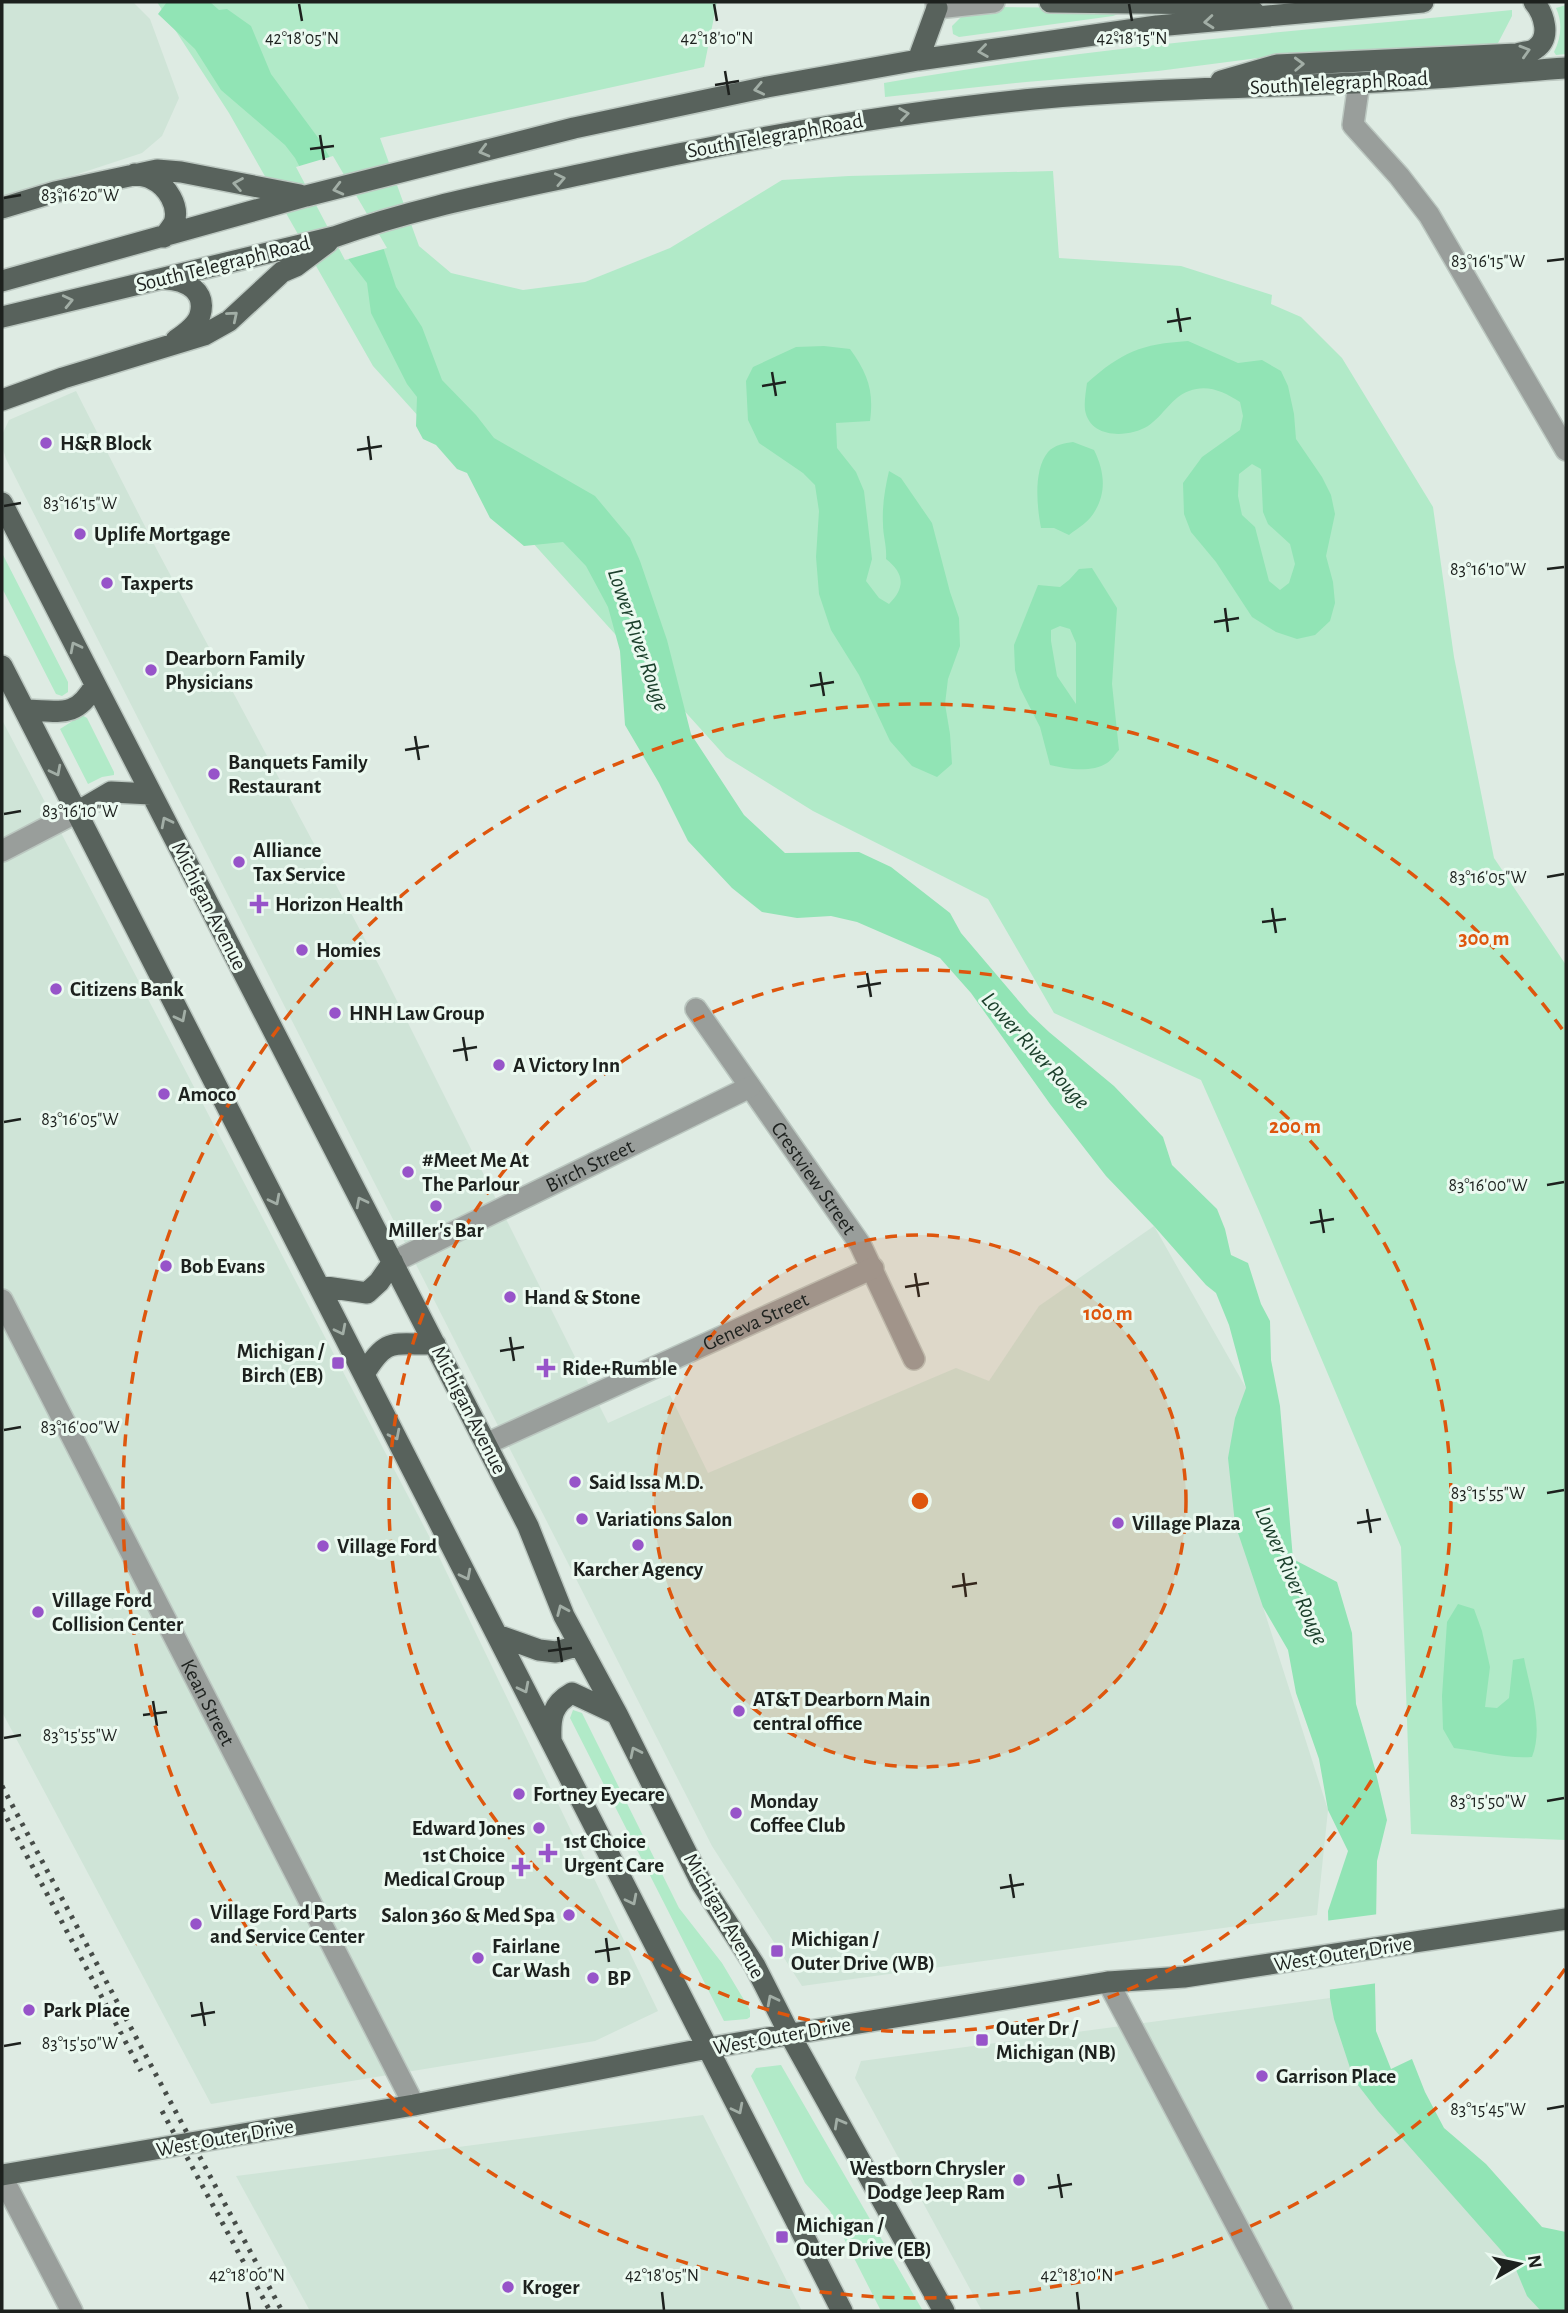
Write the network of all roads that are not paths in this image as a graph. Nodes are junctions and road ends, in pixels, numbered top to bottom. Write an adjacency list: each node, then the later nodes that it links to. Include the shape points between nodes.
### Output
1 (994, 2): 6 (street)
2 (1050, 2): 3 (main road)
3 (1166, 2): 7 (main road, via 1221,4)
4 (1423, 2): 7 (main road, South Telegraph Road)
5 (1534, 2): 11 (main road, one-way to 5, via 1277,65 1517,54 1535,49 1545,37 1541,10)
6 (936, 5): 8 (main road)
7 (1270, 16): 8 (main road, South Telegraph Road, one-way to 8, via 1157,26)
8 (918, 60): 13 (main road, South Telegraph Road, one-way to 13, via 574,128)
9 (1566, 68): 10 (main road, South Telegraph Road)
10 (1359, 83): 11 (main road, South Telegraph Road); 22 (street, via 1353,125 1429,215)
11 (1185, 90): 16 (main road, South Telegraph Road, one-way to 11, via 391,219 588,173 786,132 1038,99)
12 (133, 174): 13 (main road, one-way to 12, via 181,172); 14 (main road); 15 (main road, via 151,178 171,196 174,222)
13 (306, 197): 15 (main road, South Telegraph Road)
14 (2, 208)
15 (164, 237): 18 (main road, South Telegraph Road)
16 (334, 237): 17 (main road, South Telegraph Road); 20 (main road, one-way to 16, via 204,335 229,321 282,272)
17 (163, 279): 19 (main road, South Telegraph Road, one-way to 17); 20 (main road, via 190,284 200,300 196,323)
18 (2, 281)
19 (2, 317)
20 (172, 344): 21 (main road)
21 (2, 400)
22 (1566, 450)
23 (2, 503): 25 (main road, Michigan Avenue, one-way to 23)
24 (2, 666): 26 (main road)
25 (95, 685): 26 (main road, via 76,708); 27 (main road, Michigan Avenue)
26 (25, 710): 28 (main road, one-way to 28)
27 (152, 794): 28 (main road, via 111,792); 32 (main road, Michigan Avenue, one-way to 27)
28 (77, 812): 29 (street); 34 (main road, one-way to 34)
29 (2, 851)
30 (696, 1009): 31 (street, Crestview Street)
31 (750, 1087): 32 (street, Birch Street); 33 (street, Crestview Street)
32 (393, 1262): 34 (main road, via 367,1293); 36 (main road, Michigan Avenue)
33 (873, 1268): 37 (street, Crestview Street); 39 (street, Geneva Street)
34 (319, 1286): 38 (main road, one-way to 38)
35 (2, 1300): 48 (street, Kean Street)
36 (435, 1344): 38 (main road, via 388,1345); 39 (main road, Michigan Avenue)
37 (914, 1359)
38 (364, 1374): 40 (main road, one-way to 40)
39 (486, 1444): 41 (main road, Michigan Avenue, one-way to 39)
40 (497, 1635): 41 (main road, via 556,1653); 43 (main road, one-way to 43)
41 (580, 1644): 42 (main road, Michigan Avenue)
42 (617, 1714): 43 (main road, via 572,1693 555,1706 550,1717); 46 (main road, Michigan Avenue, one-way to 42, via 755,1966 702,1884)
43 (551, 1741): 47 (main road, one-way to 47)
44 (1566, 1919): 45 (main road, West Outer Drive, via 1184,1977)
45 (1108, 1982): 46 (main road, West Outer Drive); 53 (street)
46 (790, 2035): 47 (main road, West Outer Drive); 52 (main road, Michigan Avenue, one-way to 46)
47 (708, 2048): 48 (main road, West Outer Drive); 51 (main road, one-way to 51)
48 (414, 2105): 49 (main road, West Outer Drive)
49 (2, 2176): 50 (street)
50 (72, 2311)
51 (842, 2311)
52 (944, 2311)
53 (1282, 2311)

